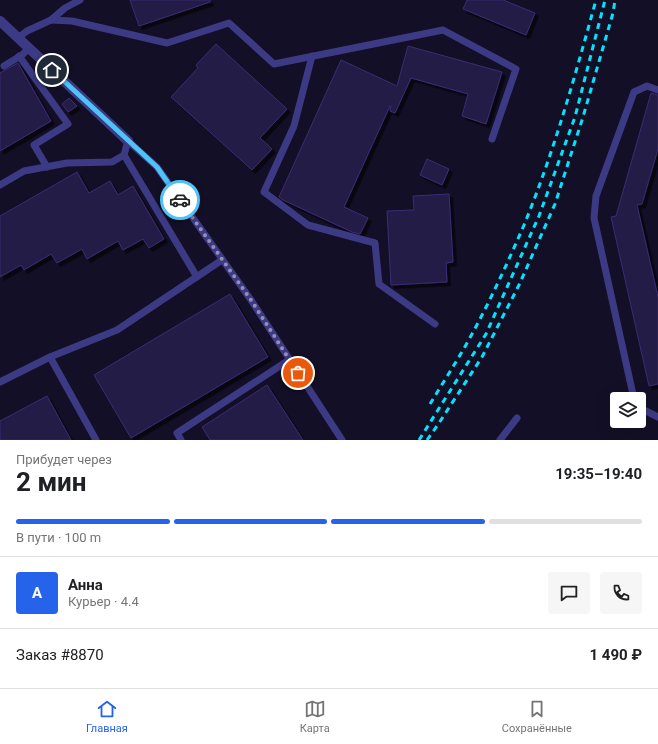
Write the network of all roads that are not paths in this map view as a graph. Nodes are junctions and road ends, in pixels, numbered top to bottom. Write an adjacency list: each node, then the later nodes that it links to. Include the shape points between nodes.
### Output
1 (80, 0): 2 (lane)
2 (51, 20): 4 (lane); 7 (lane, via 72,21 167,43 229,23 274,64)
3 (0, 21): 4 (street)
4 (18, 38): 5 (street)
5 (28, 48): 6 (lane); 11 (street)
6 (19, 56): 8 (lane); 13 (lane, via 68,124 34,145)
7 (312, 56): 10 (lane, via 443,30 516,69); 17 (lane, via 294,126 264,192 308,225 375,243 379,284)
8 (4, 66)
9 (658, 90): 21 (lane, via 646,86 634,92 596,196 594,218)
10 (492, 140)
11 (128, 141): 12 (lane); 15 (lane, via 157,167)
12 (124, 155): 13 (lane, via 112,162 67,163); 16 (lane)
13 (47, 167): 14 (lane, via 24,171)
14 (0, 185)
15 (222, 260): 16 (lane); 19 (lane)
16 (197, 277): 18 (lane, via 117,330)
17 (435, 324)
18 (50, 357): 20 (lane); 25 (lane)
19 (289, 360): 26 (lane, via 177,433); 27 (lane)
20 (0, 382)
21 (632, 392)
22 (646, 411): 23 (lane)
23 (658, 417)
24 (517, 418): 28 (lane)
25 (96, 440)
26 (181, 440)
27 (342, 440)
28 (500, 440)

